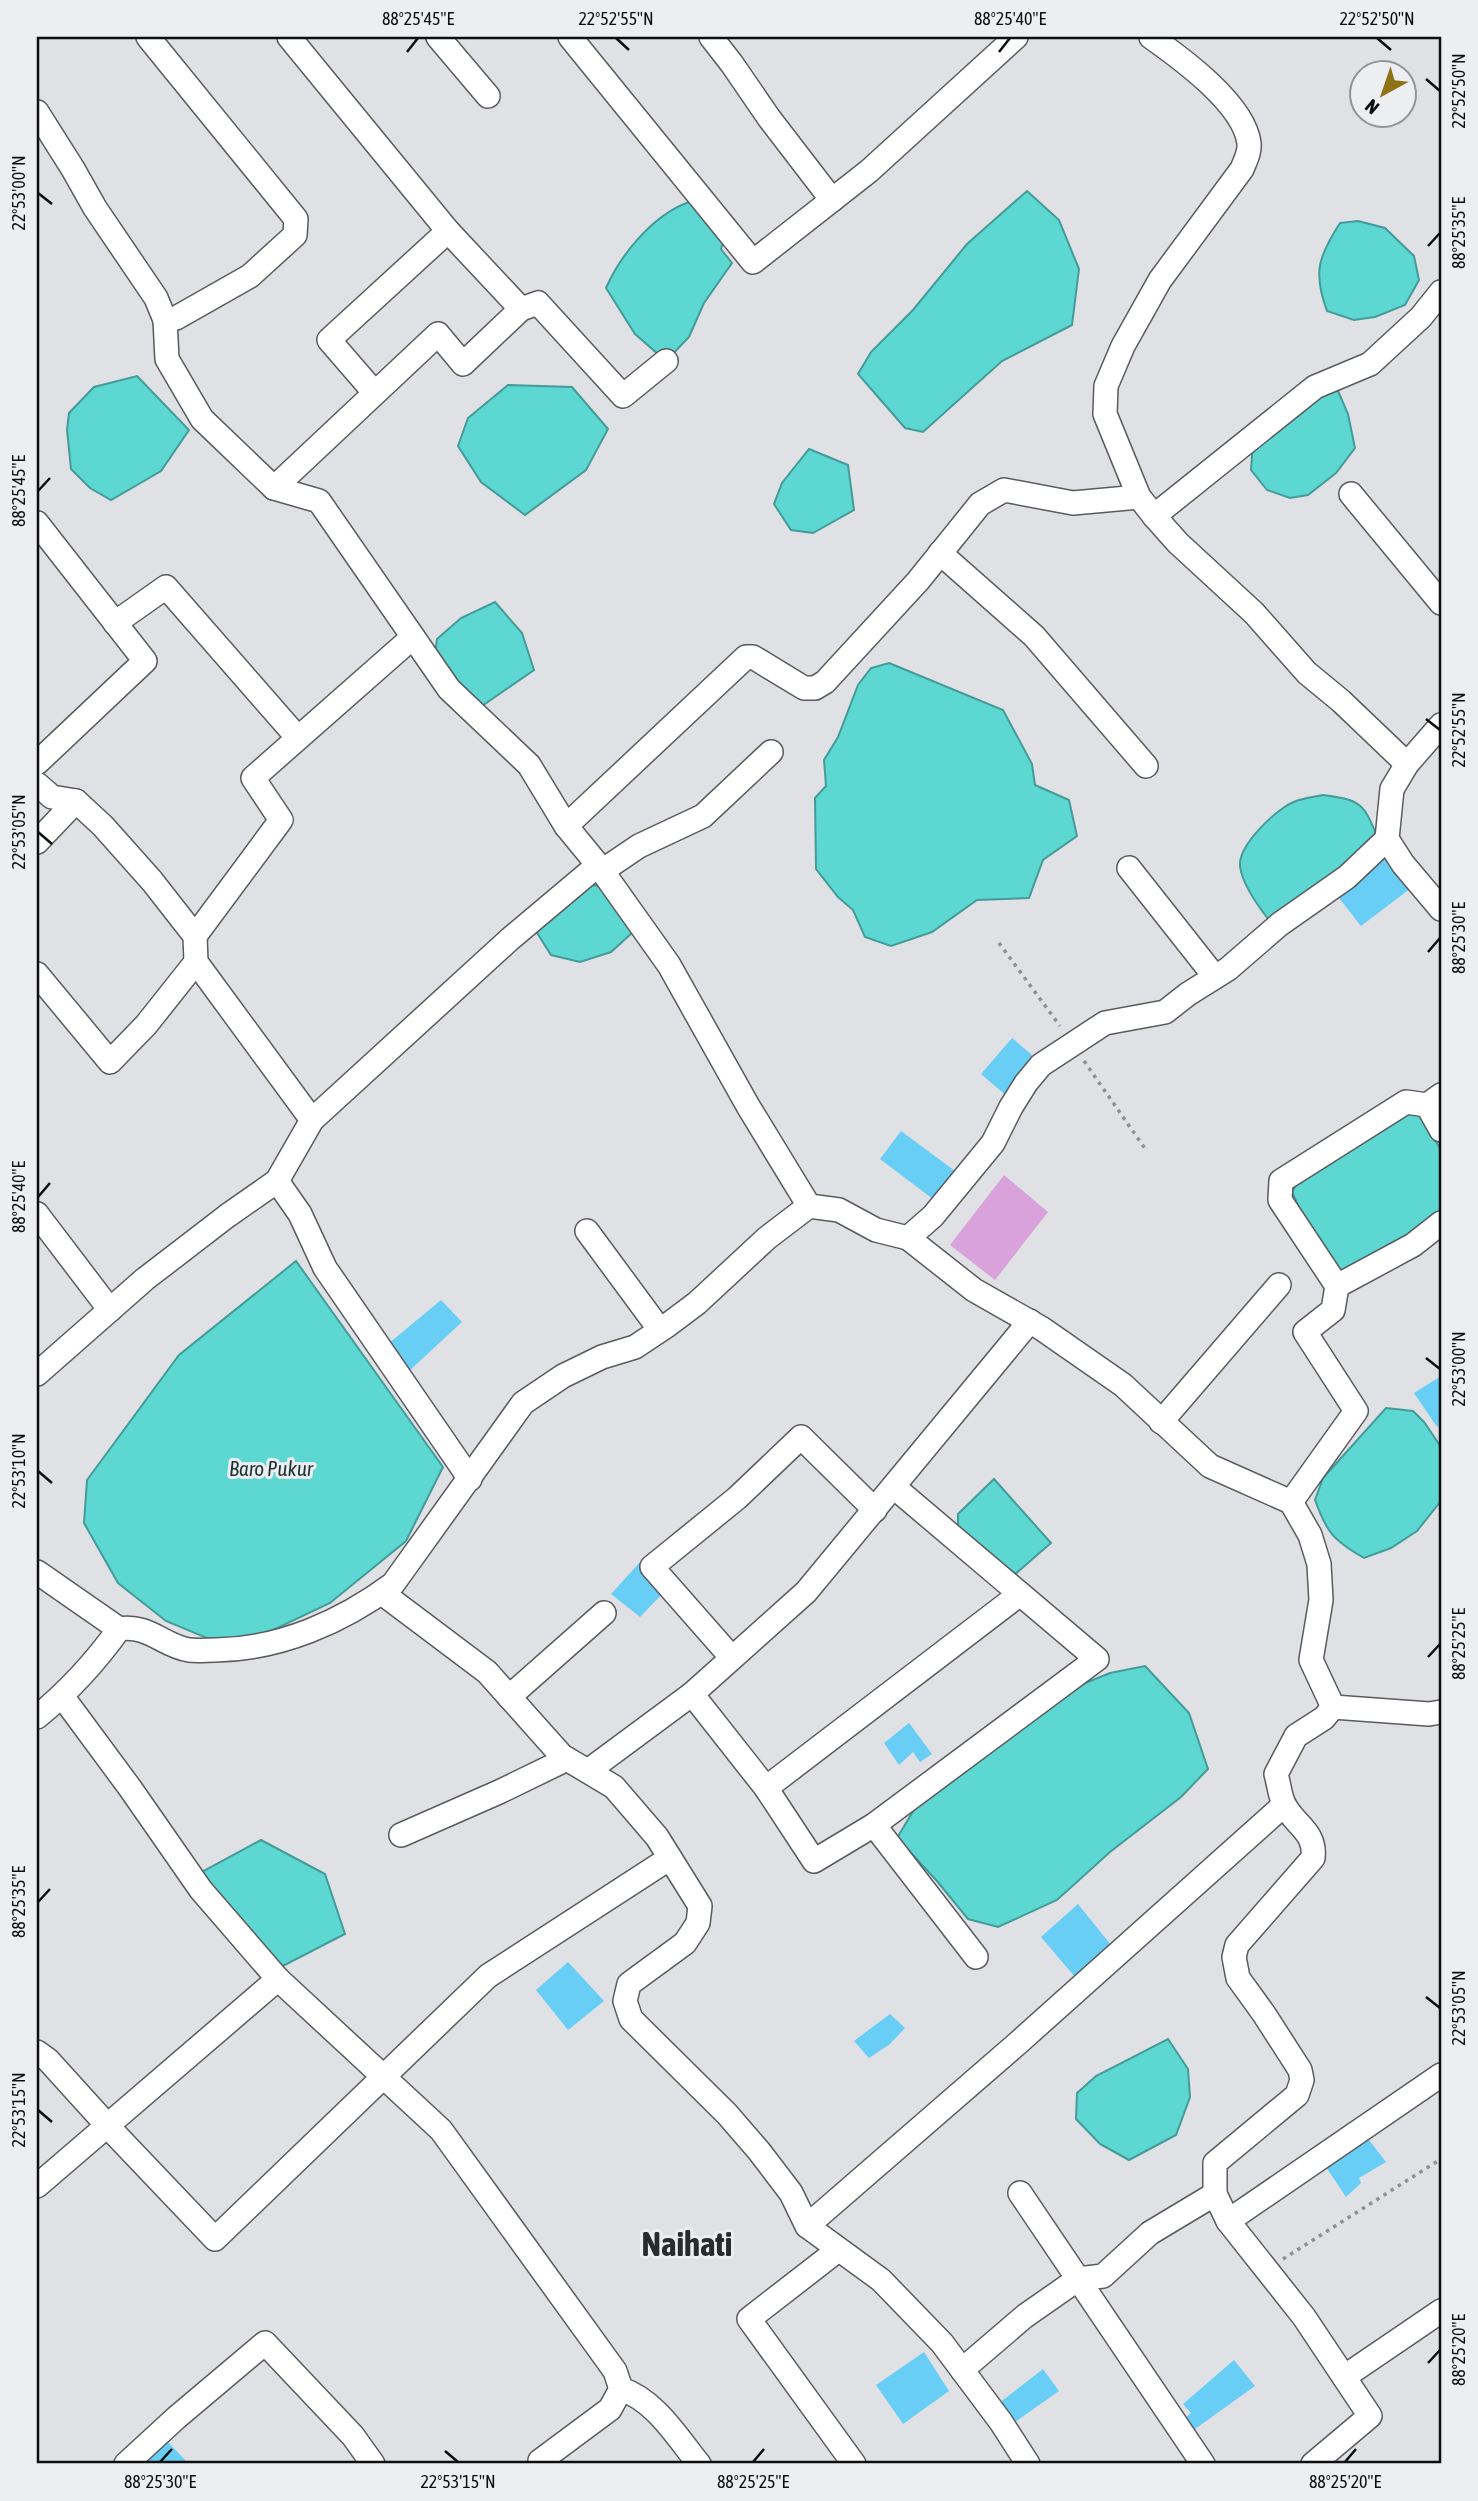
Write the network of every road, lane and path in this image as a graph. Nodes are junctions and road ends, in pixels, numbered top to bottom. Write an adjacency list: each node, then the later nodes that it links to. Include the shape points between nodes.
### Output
1 (148, 37): 14 (street, via 296,219 295,235 250,275)
2 (289, 37): 11 (street)
3 (438, 37): 8 (street)
4 (570, 37): 10 (street, via 753,262)
5 (710, 37): 10 (street)
6 (1016, 37): 10 (street)
7 (1151, 37): 19 (street, via 1219,91 1244,126 1249,144 1242,169 1160,280 1106,386 1105,414)
8 (488, 96)
9 (37, 112): 14 (street, via 156,298)
10 (832, 200)
11 (448, 232): 13 (street); 16 (street, via 329,340)
12 (1441, 292): 20 (street, via 1370,364 1315,387)
13 (522, 309): 15 (street, via 538,303 623,396); 16 (street, via 463,364 438,334)
14 (165, 320): 17 (street, via 167,359 202,419)
15 (666, 361)
16 (374, 393): 17 (street)
17 (274, 488): 25 (street, via 319,502)
18 (1351, 494): 23 (street)
19 (1139, 498): 20 (street); 22 (street, via 1073,503 1004,490 980,504)
20 (1154, 516): 30 (street, via 1254,613 1307,673)
21 (37, 523): 24 (street)
22 (940, 553): 31 (street, via 1034,636); 34 (street, via 825,682 804,688 754,657 746,657)
23 (1441, 603)
24 (115, 623): 27 (street, via 166,587); 29 (street, via 145,661)
25 (413, 637): 27 (street); 34 (street, via 449,688 529,765)
26 (1441, 725): 30 (street)
27 (298, 738): 40 (street, via 253,778 281,820)
28 (771, 752): 37 (street, via 703,816)
29 (37, 763)
30 (1407, 764): 35 (street, via 1392,789)
31 (1146, 766)
32 (37, 784): 33 (street, via 52,797)
33 (76, 801): 36 (street); 40 (street, via 152,881)
34 (566, 827): 37 (street)
35 (1387, 839): 39 (street); 43 (street, via 1347,877)
36 (37, 842)
37 (600, 868): 45 (street, via 510,939); 48 (street, via 669,965)
38 (1129, 868): 43 (street)
39 (1441, 909)
40 (195, 936): 41 (street)
41 (196, 962): 42 (street, via 110,1062); 45 (street)
42 (37, 974)
43 (1215, 977): 52 (street, via 1165,1013 1105,1023 1041,1065 1011,1107 993,1143 933,1216)
44 (1434, 1100): 46 (street); 54 (street, via 1406,1102 1281,1181 1280,1200)
45 (312, 1120): 47 (street)
46 (1441, 1130)
47 (276, 1181): 55 (street); 60 (street, via 300,1214 325,1268)
48 (809, 1206): 52 (street, via 839,1210 876,1230); 57 (street)
49 (37, 1214): 55 (street)
50 (1441, 1223): 54 (street, via 1413,1245)
51 (587, 1231): 57 (street)
52 (908, 1238): 56 (street, via 974,1290)
53 (1279, 1285): 59 (street)
54 (1337, 1286): 62 (street, via 1333,1310 1305,1332 1356,1410)
55 (110, 1310): 58 (street)
56 (1030, 1321): 59 (street, via 1123,1385); 61 (street)
57 (660, 1330): 60 (street, via 635,1347 563,1377 523,1403)
58 (37, 1374)
59 (1161, 1422): 62 (street, via 1210,1466)
60 (470, 1479): 65 (street)
61 (894, 1487): 63 (street); 66 (street)
62 (1291, 1502): 73 (street, via 1310,1535 1319,1564 1321,1600 1311,1660)
63 (875, 1510): 69 (street, via 806,1592); 69 (street, via 801,1437 737,1498 652,1567)
64 (37, 1572): 68 (street)
65 (382, 1593): 68 (street, via 367,1604 277,1642 233,1649 187,1650 132,1627); 72 (street, via 487,1672)
66 (1020, 1594): 78 (street); 80 (street, via 1097,1660)
67 (604, 1614): 72 (street)
68 (119, 1629): 71 (street, via 97,1661)
69 (732, 1658): 70 (street)
70 (692, 1694): 77 (street); 78 (street)
71 (62, 1696): 75 (street); 84 (street, via 201,1890)
72 (509, 1697): 76 (street)
73 (1333, 1707): 74 (street); 79 (street, via 1296,1736 1276,1774)
74 (1441, 1712)
75 (37, 1717)
76 (567, 1759): 77 (street); 81 (street)
77 (588, 1771): 82 (street, via 614,1787)
78 (766, 1788): 80 (street, via 814,1861)
79 (1284, 1805): 92 (street, via 1308,1834 1313,1858 1237,1945 1234,1957 1238,1978 1300,2070 1302,2080 1297,2095 1215,2164); 94 (street)
80 (874, 1825): 83 (street)
81 (401, 1835)
82 (670, 1858): 87 (street, via 488,1976); 94 (street, via 700,1906 698,1923 685,1944 629,1984 625,2001 631,2019 759,2151 791,2193)
83 (976, 1957)
84 (278, 1979): 87 (street); 88 (street)
85 (37, 2052): 88 (street)
86 (1441, 2075): 93 (street)
87 (383, 2077): 88 (street, via 215,2239); 101 (street, via 441,2130 614,2371)
88 (108, 2126): 90 (street)
89 (1441, 2159): 96 (path)
90 (37, 2186)
91 (1020, 2193): 97 (street)
92 (1215, 2194): 93 (street); 97 (street, via 1150,2233 1103,2276)
93 (1228, 2221): 96 (street)
94 (807, 2226): 95 (street)
95 (838, 2250): 99 (street, via 881,2280); 106 (street, via 749,2319)
96 (1267, 2270): 100 (street)
97 (1078, 2279): 99 (street, via 1025,2316); 108 (street)
98 (1441, 2311): 100 (street)
99 (962, 2370): 107 (street)
100 (1344, 2377): 109 (street, via 1370,2416)
101 (621, 2389): 104 (street, via 610,2409 540,2461); 105 (street, via 635,2393 655,2410)
102 (126, 2464): 103 (street, via 265,2343 353,2436)
103 (373, 2464)
104 (543, 2464)
105 (699, 2464)
106 (854, 2464)
107 (1028, 2464)
108 (1203, 2464)
109 (1312, 2464)

